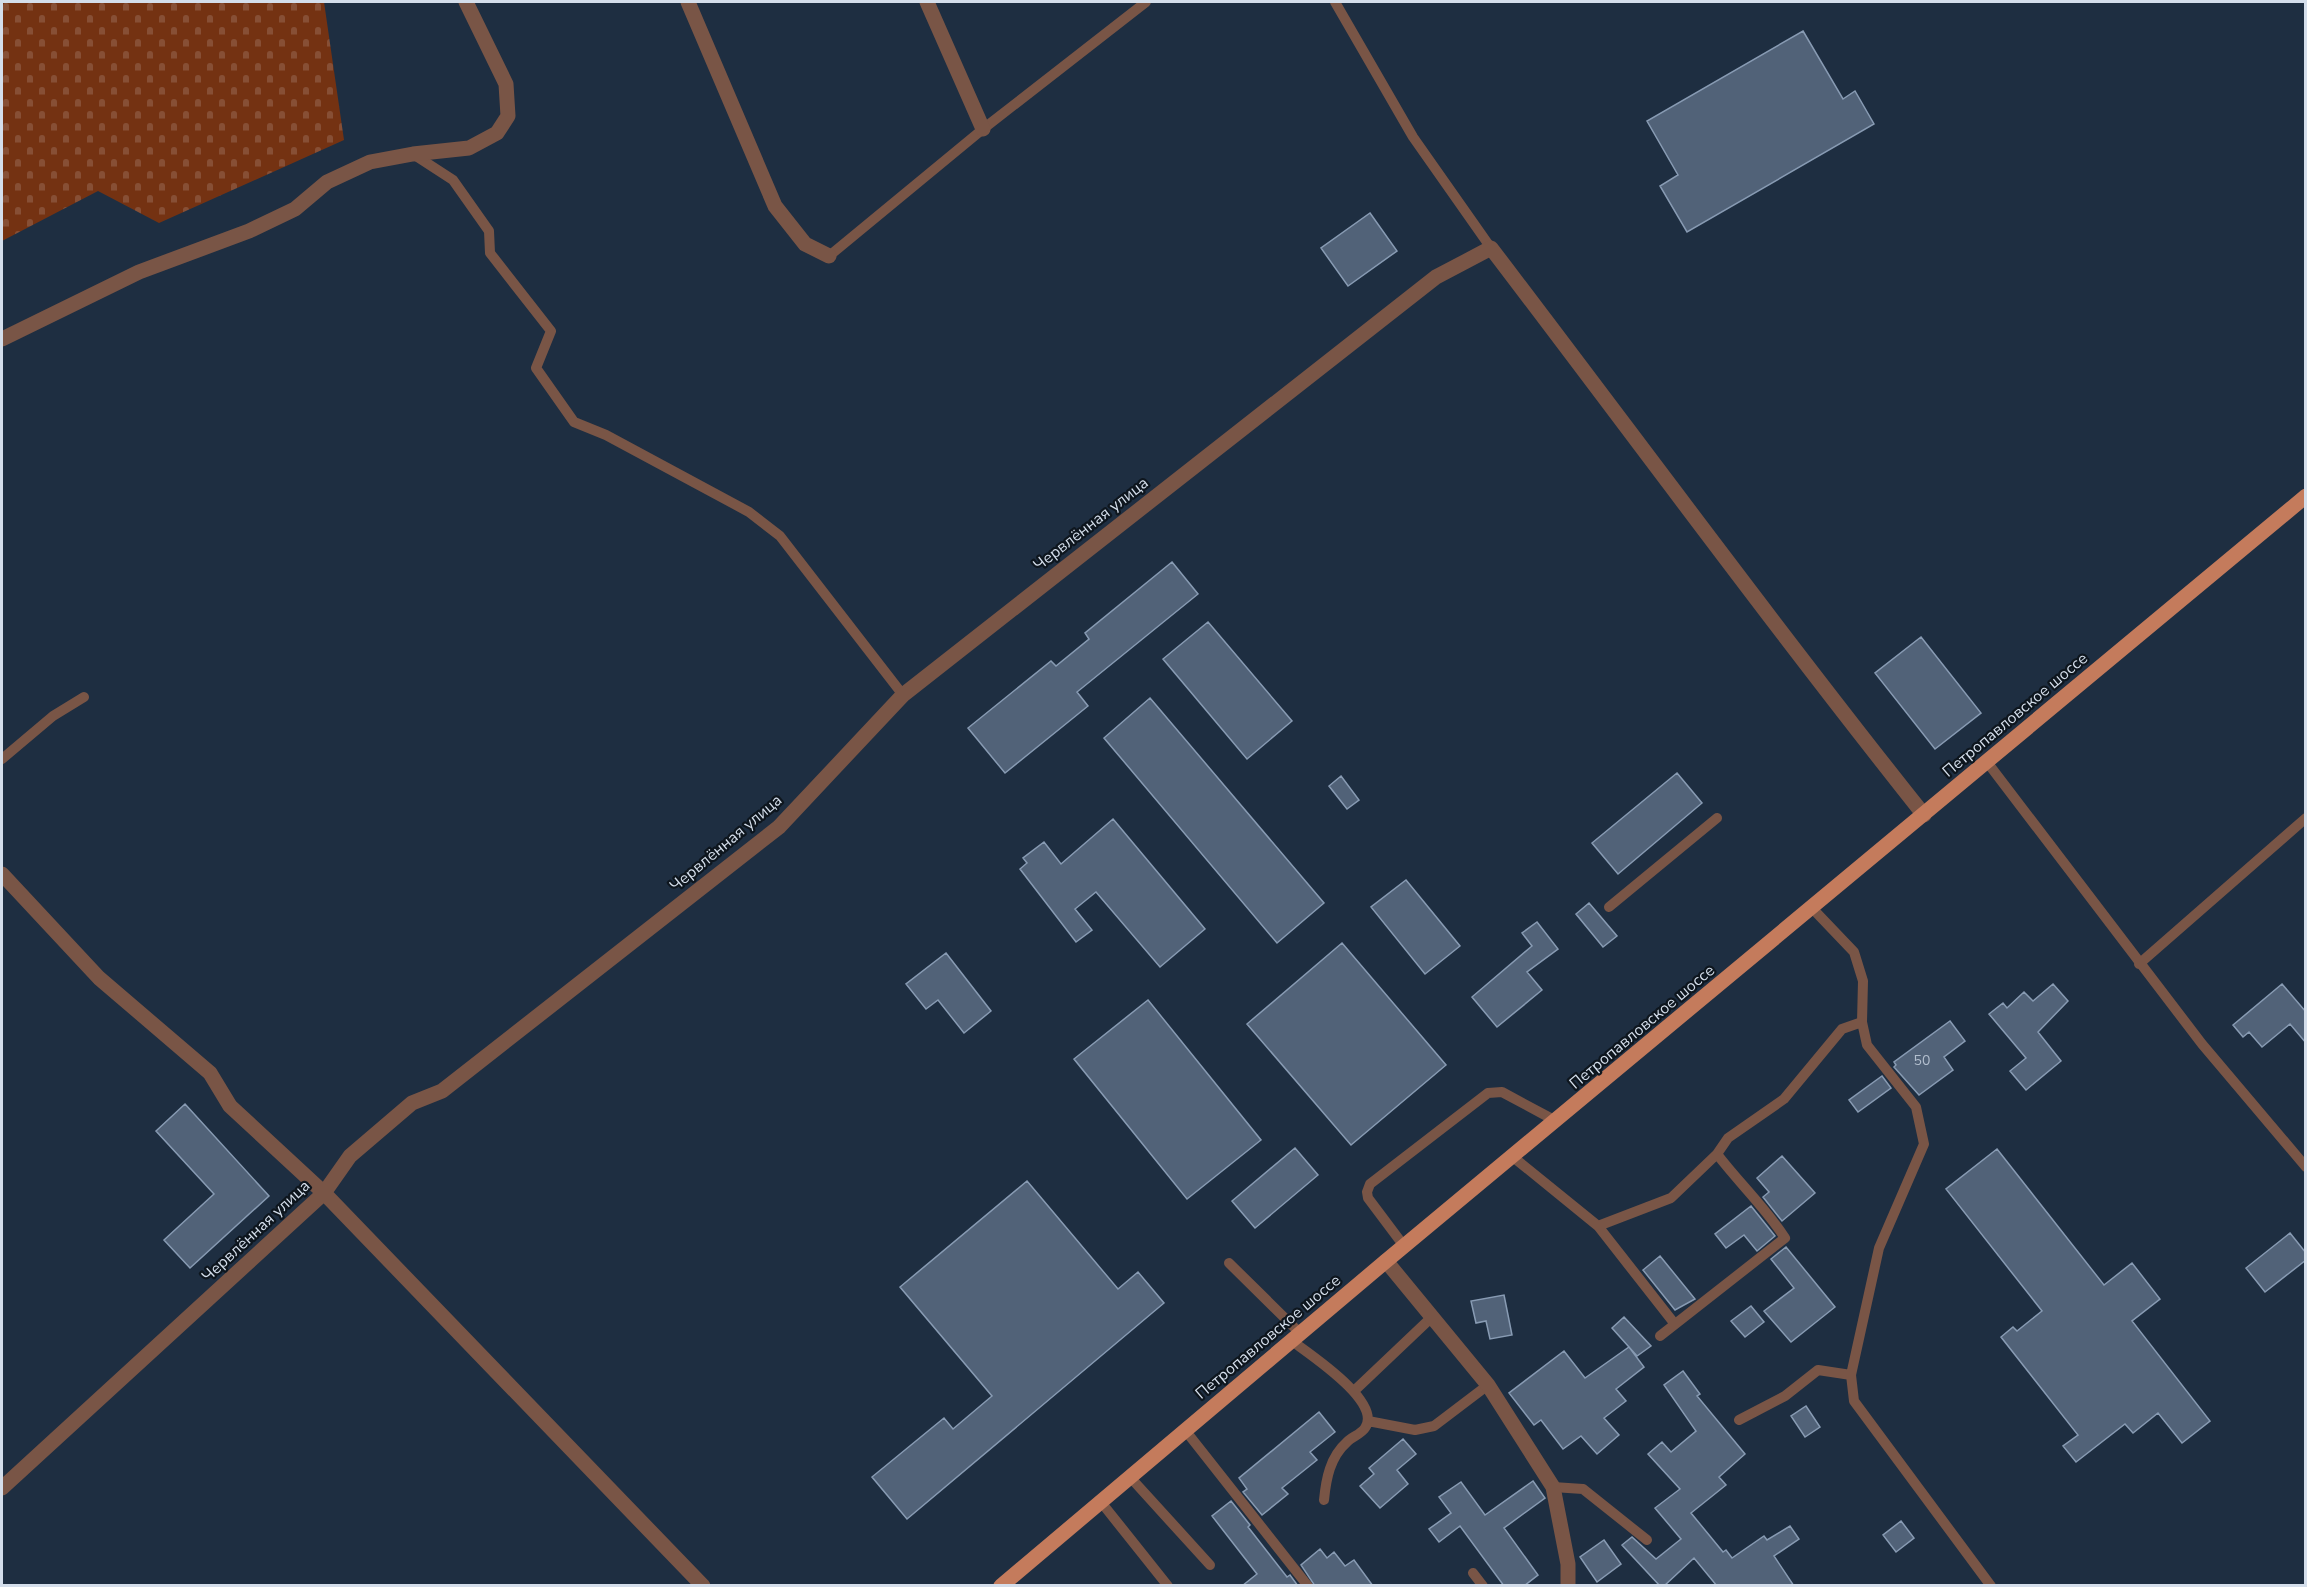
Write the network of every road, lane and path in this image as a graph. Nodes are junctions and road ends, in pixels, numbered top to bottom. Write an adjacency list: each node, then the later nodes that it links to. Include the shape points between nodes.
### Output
1 (466, 2): 7 (street, via 506,84 508,116 497,133 469,148)
2 (688, 2): 9 (street, via 775,207 805,244)
3 (927, 2): 6 (street)
4 (1146, 2): 6 (lane)
5 (1335, 2): 8 (lane, via 1413,137)
6 (983, 129): 9 (lane)
7 (413, 154): 10 (street, via 370,162 327,182 295,209 139,273); 12 (lane, via 453,180 489,231 490,253 551,331 536,368 574,422 606,435 749,512 780,536)
8 (1491, 248): 12 (street, Червлённая улица, via 1436,277); 16 (street, via 1818,682)
9 (829, 256)
10 (2, 339)
11 (2306, 496): 15 (main road, Петропавловское шоссе)
12 (903, 695): 28 (street, Червлённая улица, via 779,827 442,1092 412,1103 350,1156)
13 (84, 697): 14 (lane)
14 (2, 759)
15 (1987, 762): 16 (main road, Петропавловское шоссе); 22 (lane)
16 (1924, 815): 21 (main road, Петропавловское шоссе)
17 (1717, 818): 20 (lane)
18 (2306, 818): 22 (lane)
19 (2, 874): 28 (street, via 99,978 210,1073 230,1106)
20 (1609, 907)
21 (1812, 908): 23 (lane, via 1854,952 1863,981); 24 (main road, Петропавловское шоссе)
22 (2139, 964): 27 (lane)
23 (1862, 1022): 25 (lane, via 1842,1029 1784,1099 1728,1138); 37 (lane, via 1867,1045 1916,1107 1924,1144 1879,1248)
24 (1556, 1121): 26 (main road, Петропавловское шоссе); 30 (lane, via 1502,1092 1488,1093 1370,1184 1368,1198)
25 (1717, 1154): 29 (lane, via 1671,1198); 34 (lane, via 1765,1208 1785,1238)
26 (1513, 1157): 29 (lane); 30 (main road, Петропавловское шоссе)
27 (2306, 1167)
28 (324, 1193): 45 (street, Червлённая улица); 51 (street)
29 (1598, 1226): 34 (lane)
30 (1404, 1246): 31 (main road, Петропавловское шоссе)
31 (1386, 1261): 33 (street); 36 (main road, Петропавловское шоссе)
32 (1229, 1263): 36 (lane)
33 (1433, 1316): 38 (street); 39 (lane)
34 (1674, 1323): 35 (lane)
35 (1660, 1336)
36 (1296, 1337): 39 (lane); 42 (main road, Петропавловское шоссе)
37 (1851, 1375): 40 (lane, via 1818,1370 1785,1396); 57 (lane, via 1854,1401)
38 (1488, 1385): 41 (lane, via 1434,1426 1424,1429); 44 (street)
39 (1354, 1391): 41 (lane)
40 (1739, 1420)
41 (1368, 1421): 46 (lane, via 1365,1429 1345,1443 1326,1474)
42 (1185, 1430): 43 (main road, Петропавловское шоссе); 54 (lane)
43 (1130, 1477): 47 (main road, Петропавловское шоссе); 49 (lane)
44 (1554, 1487): 48 (lane, via 1582,1489); 56 (street, via 1568,1564)
45 (2, 1488)
46 (1324, 1500)
47 (1101, 1502): 52 (main road, Петропавловское шоссе); 53 (lane)
48 (1647, 1540)
49 (1210, 1565)
50 (1473, 1574): 55 (lane)
51 (703, 1586)
52 (1001, 1586)
53 (1168, 1586)
54 (1308, 1586)
55 (1483, 1586)
56 (1568, 1586)
57 (1991, 1586)

